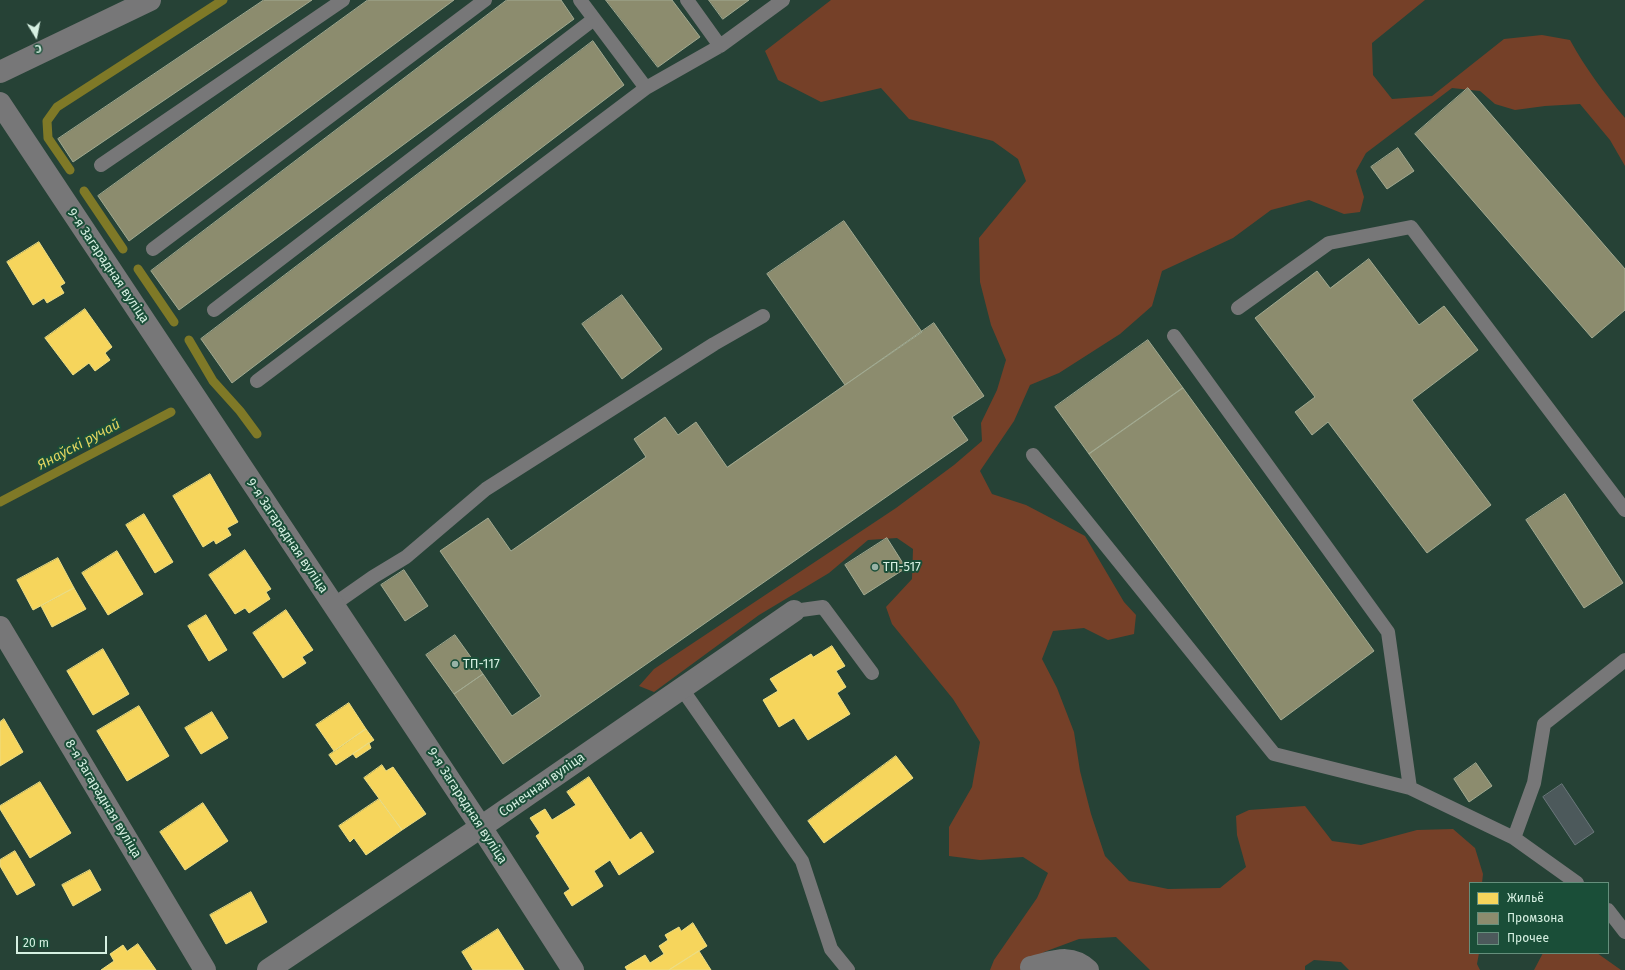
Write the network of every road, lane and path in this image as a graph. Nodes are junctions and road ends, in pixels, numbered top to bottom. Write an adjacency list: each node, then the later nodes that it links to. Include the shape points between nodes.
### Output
1 (150, 0): 9 (street)
2 (343, 0): 12 (lane)
3 (485, 0): 13 (lane)
4 (580, 0): 7 (lane)
5 (687, 0): 8 (lane)
6 (783, 0): 8 (lane)
7 (594, 19): 10 (lane); 15 (lane)
8 (720, 46): 10 (lane)
9 (0, 72)
10 (646, 88): 18 (lane)
11 (0, 103): 21 (street, 9-я Загарадная вуліца)
12 (101, 165)
13 (153, 249)
14 (1238, 308): 20 (lane, via 1329,243 1411,227)
15 (214, 310)
16 (763, 316): 21 (lane, via 714,344 486,489 406,557)
17 (1174, 336): 27 (lane, via 1388,632)
18 (257, 381)
19 (1033, 455): 27 (lane, via 1274,754)
20 (1625, 510)
21 (333, 606): 28 (street, 9-я Загарадная вуліца)
22 (794, 611): 25 (lane, via 824,607); 26 (street, Сонечная вуліца)
23 (0, 627): 34 (street, 8-я Загарадная вуліца)
24 (1625, 660): 29 (lane, via 1544,724 1534,783)
25 (872, 673)
26 (682, 689): 28 (street, Сонечная вуліца); 37 (lane, via 802,861 831,949)
27 (1410, 788): 29 (lane)
28 (481, 827): 35 (street, Сонечная вуліца); 36 (street, 9-я Загарадная вуліца)
29 (1514, 838): 30 (lane)
30 (1576, 882)
31 (1609, 911): 32 (lane)
32 (1625, 932)
33 (1029, 968): 38 (street, via 1065,959 1080,962)
34 (205, 970)
35 (268, 970)
36 (573, 970)
37 (848, 970)
38 (1088, 970)

